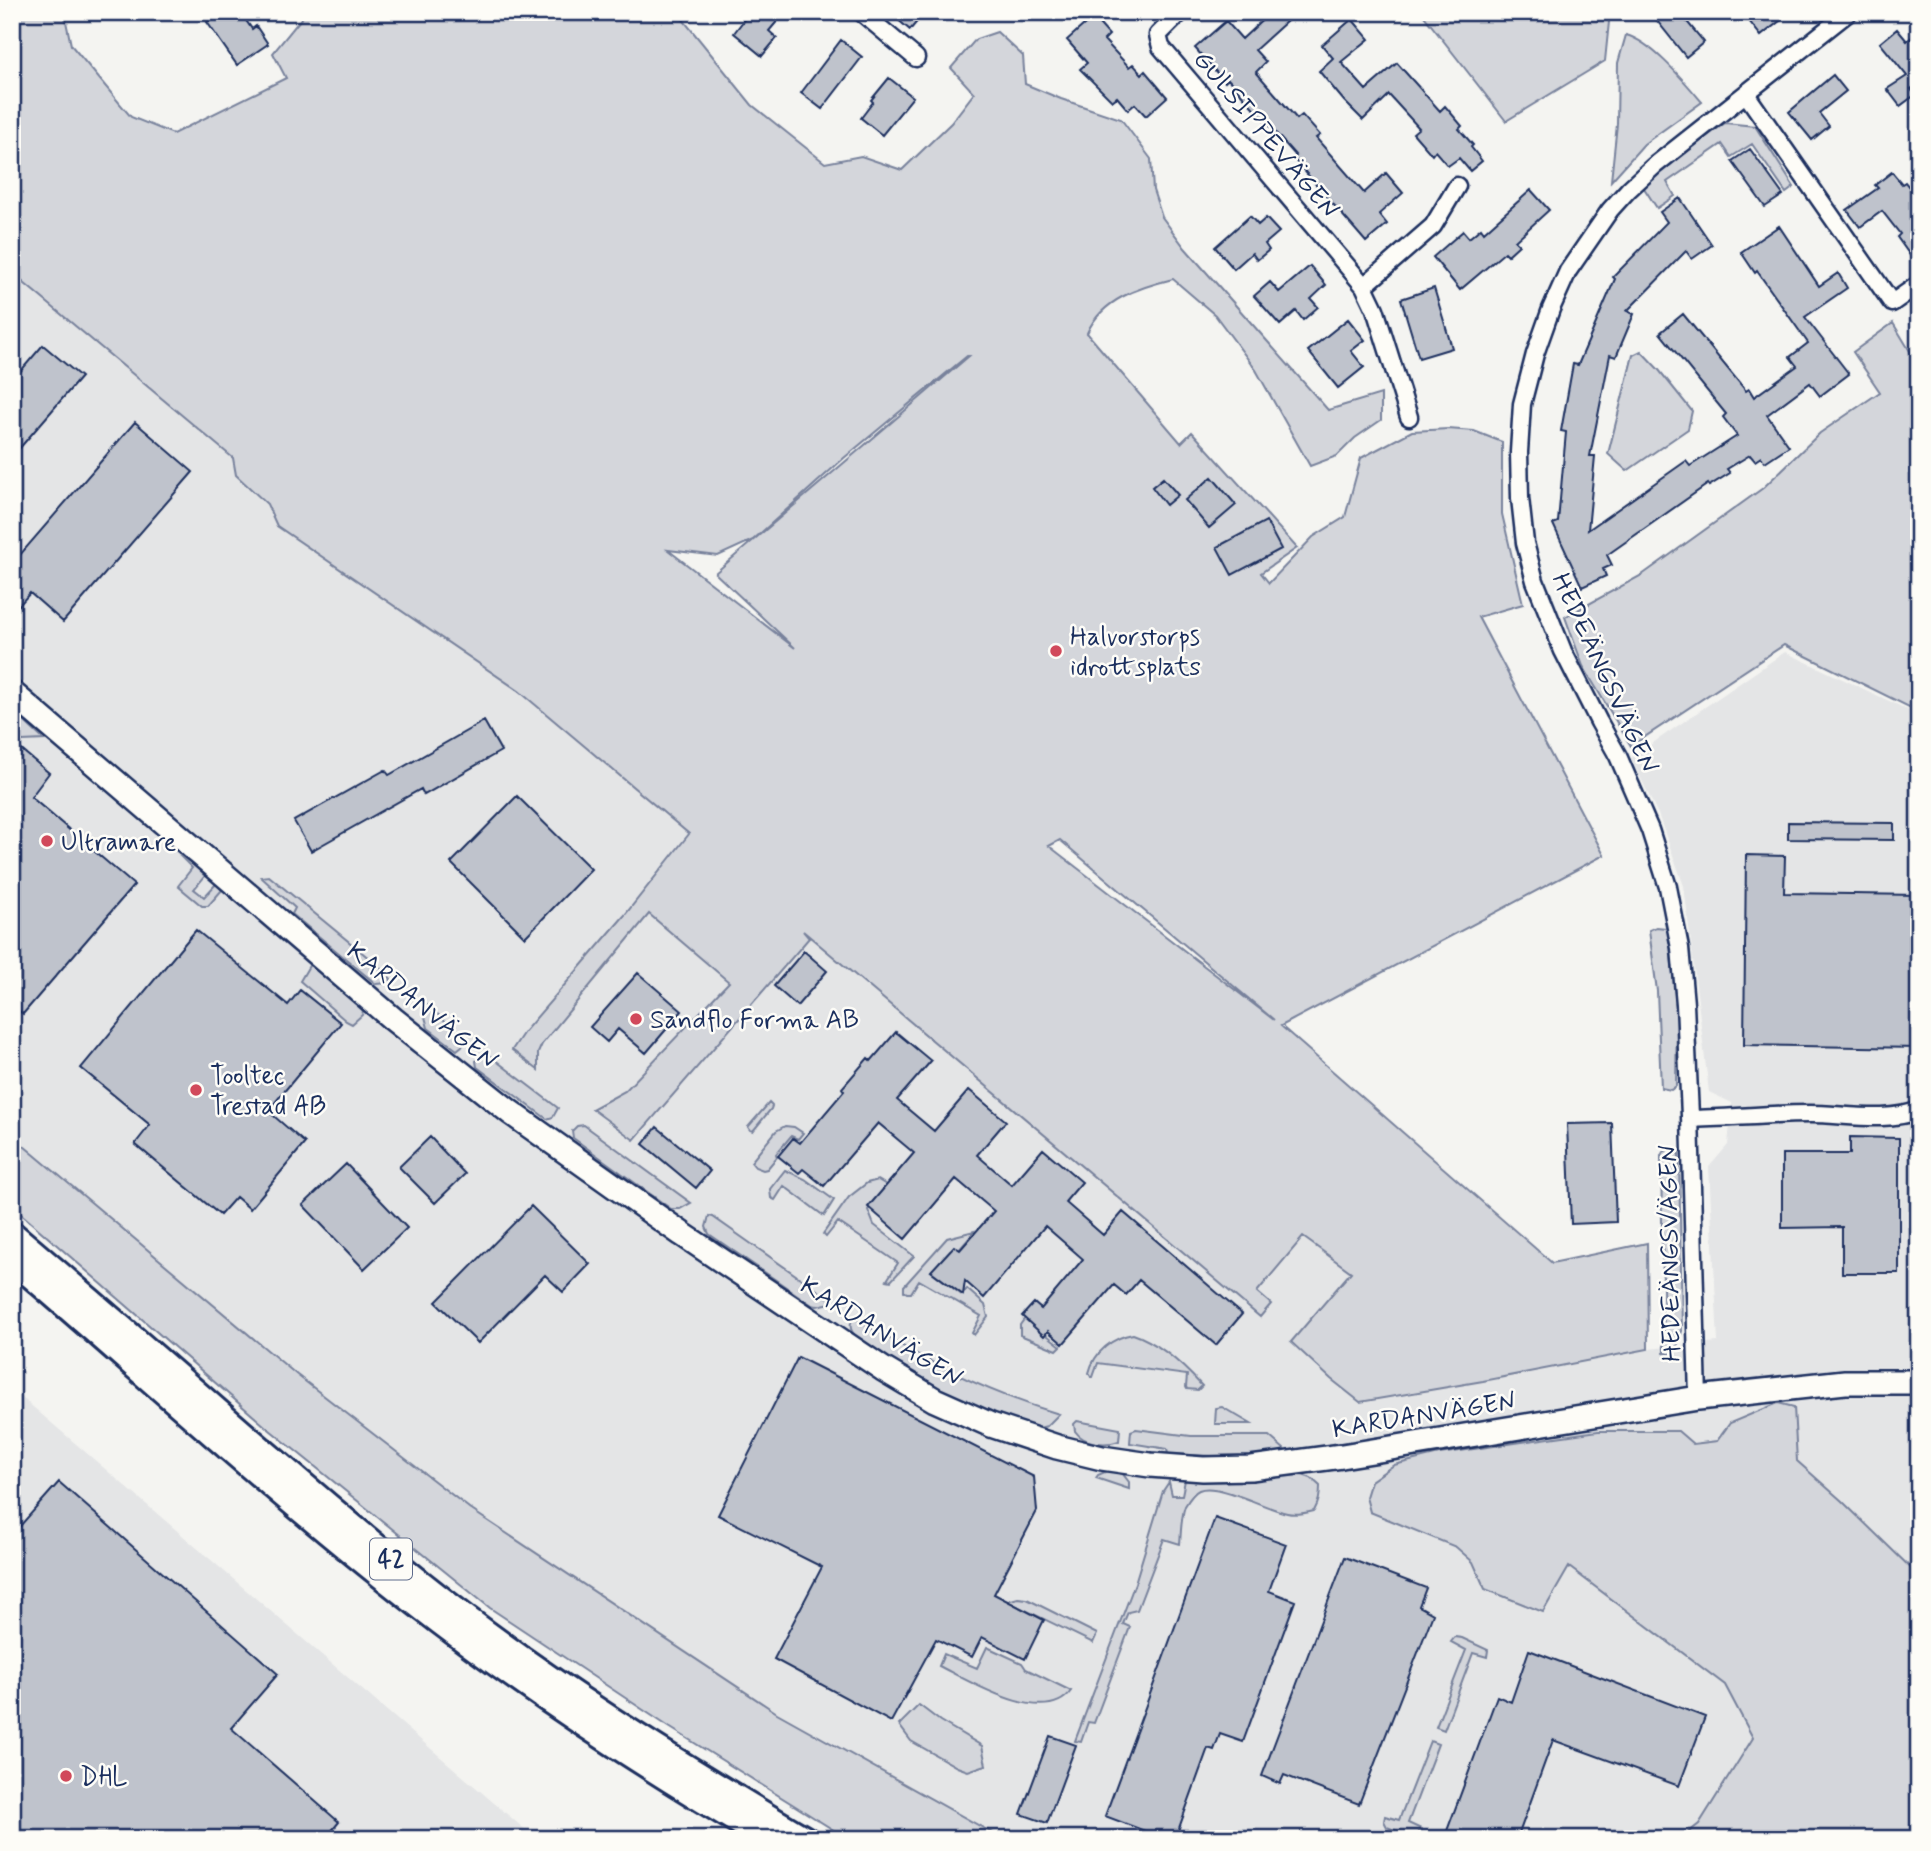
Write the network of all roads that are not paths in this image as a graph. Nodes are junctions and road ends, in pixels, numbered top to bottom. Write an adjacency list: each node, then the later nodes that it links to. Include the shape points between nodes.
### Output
1 (861, 12): 4 (street)
2 (1181, 12): 8 (street, GULSIPPEVÄGEN, via 1158,35 1161,47)
3 (1849, 12): 5 (street, HEDEÄNGSVÄGEN)
4 (916, 58)
5 (1746, 94): 7 (street, via 1892,303); 12 (street, HEDEÄNGSVÄGEN, via 1629,189 1609,209 1568,271 1535,354 1522,404 1519,452 1525,543 1535,581 1563,651 1618,756 1650,830 1668,887 1680,948)
6 (1457, 186): 8 (street, via 1433,226)
7 (1919, 284)
8 (1364, 286): 9 (street, GULSIPPEVÄGEN)
9 (1409, 417)
10 (12, 693): 16 (street, KARDANVÄGEN, via 393,1019 510,1112 883,1369 935,1401 991,1425 1102,1458 1189,1468 1238,1468 1342,1456)
11 (1919, 1110): 12 (street, via 1877,1116)
12 (1690, 1119): 16 (street, HEDEÄNGSVÄGEN)
13 (12, 1234): 18 (main road, 42, via 423,1585 581,1699)
14 (12, 1259): 17 (main road, 42, via 412,1600 569,1714)
15 (1919, 1382): 16 (street, KARDANVÄGEN, via 1845,1382)
16 (1698, 1398)
17 (768, 1839)
18 (805, 1839)

